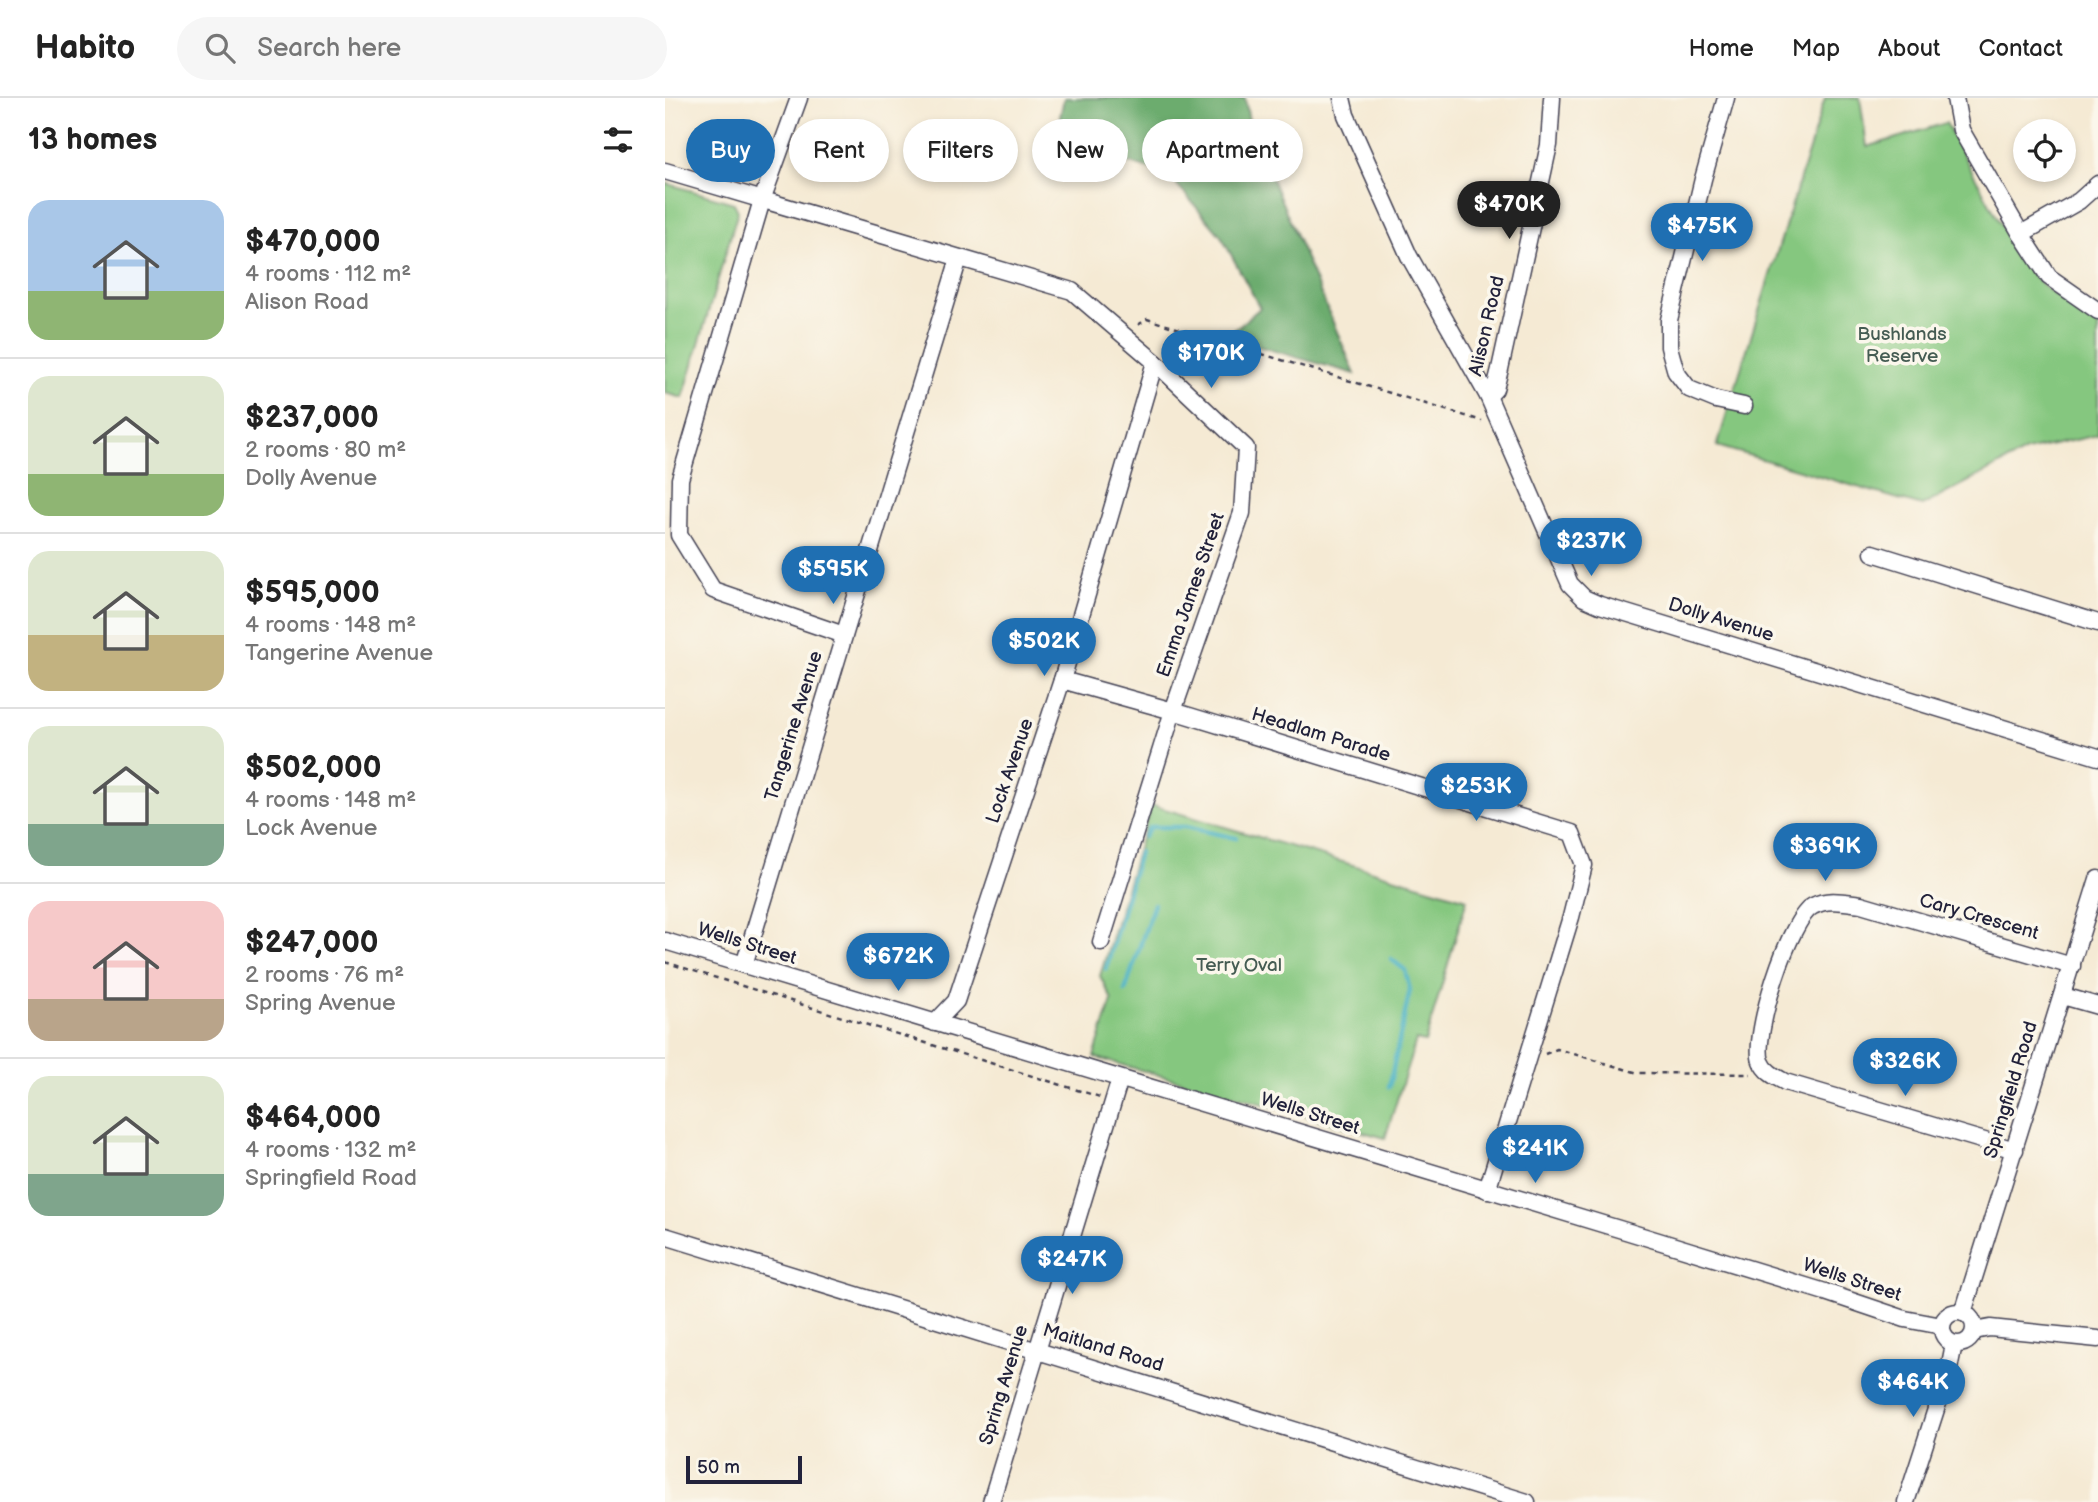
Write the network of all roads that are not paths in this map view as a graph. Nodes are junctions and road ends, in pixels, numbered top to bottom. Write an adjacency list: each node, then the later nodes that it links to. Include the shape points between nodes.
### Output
1 (799, 98): 8 (street)
2 (1342, 98): 13 (street, Dolly Avenue, via 1409,256)
3 (1552, 98): 13 (street, Alison Road, via 1549,145 1500,369 1495,389)
4 (1726, 98): 14 (street, via 1669,320 1669,347 1676,372 1689,389)
5 (1955, 98): 9 (street, via 1961,130)
6 (665, 171): 8 (street, Emma James Street)
7 (2098, 184): 9 (street, via 2079,201)
8 (762, 200): 10 (street, Emma James Street); 17 (street, via 680,480 679,535 713,590)
9 (2021, 234): 11 (street, via 2049,277)
10 (959, 258): 12 (street, Emma James Street, via 1072,291); 17 (street, Tangerine Avenue)
11 (2098, 312)
12 (1155, 362): 18 (street, Lock Avenue); 19 (street, Emma James Street, via 1246,448 1242,513)
13 (1488, 396): 20 (street, Dolly Avenue, via 1570,584 1584,598)
14 (1744, 406)
15 (1873, 553): 16 (street)
16 (2098, 622)
17 (843, 635): 24 (street, Tangerine Avenue)
18 (1062, 680): 19 (street, Headlam Parade); 28 (street, Lock Avenue, via 956,1001)
19 (1173, 711): 23 (street, Emma James Street); 31 (street, Headlam Parade, via 1572,833 1584,865)
20 (2098, 757)
21 (2098, 879): 25 (street, Springfield Road)
22 (665, 941): 24 (street, Wells Street)
23 (1101, 942)
24 (744, 965): 28 (street, Wells Street)
25 (2072, 966): 26 (street, Springfield Road); 30 (street, Cary Crescent, via 1861,904 1833,900 1812,906 1799,920 1765,1010 1758,1053 1762,1065 1785,1082)
26 (2063, 996): 27 (street); 30 (street, Springfield Road)
27 (2098, 1006)
28 (935, 1023): 29 (street, Wells Street)
29 (1119, 1079): 31 (street, Wells Street); 38 (street, Spring Avenue)
30 (2015, 1150): 33 (street, Springfield Road)
31 (1487, 1190): 34 (street, Wells Street, via 1905,1319)
32 (665, 1236): 38 (street, Maitland Road)
33 (1963, 1313): 34 (street, via 1947,1316); 35 (street, via 1973,1322)
34 (1942, 1326): 37 (street)
35 (1974, 1331): 36 (street, via 1990,1328); 37 (street, via 1964,1343)
36 (2098, 1339)
37 (1954, 1344): 41 (street)
38 (1036, 1349): 39 (street, Spring Avenue); 40 (street, Maitland Road)
39 (991, 1502)
40 (1527, 1502)
41 (1906, 1502)

